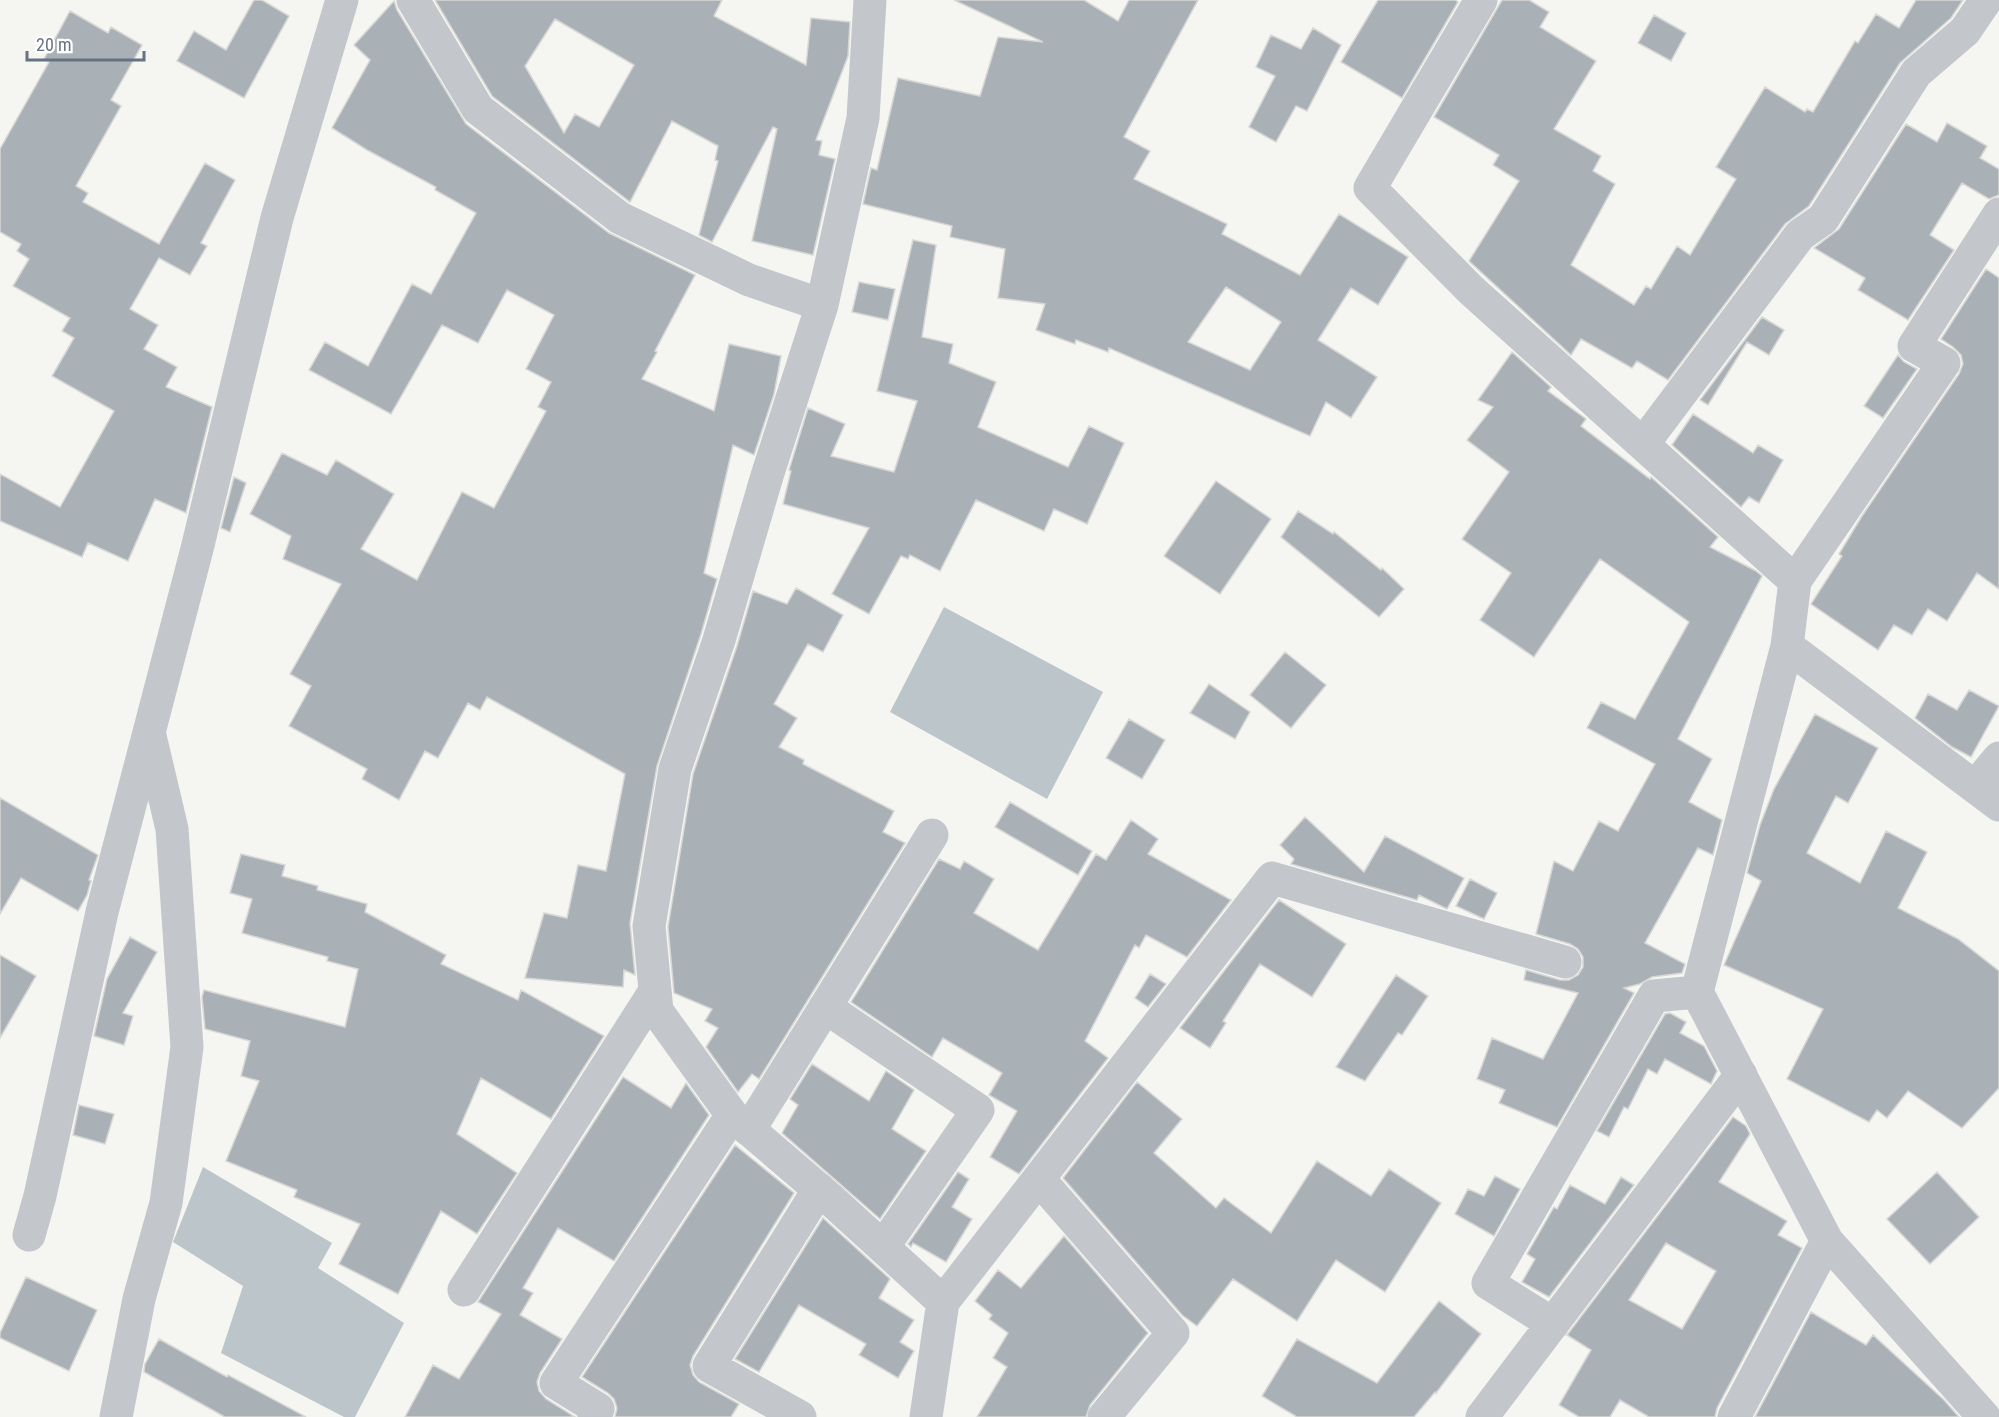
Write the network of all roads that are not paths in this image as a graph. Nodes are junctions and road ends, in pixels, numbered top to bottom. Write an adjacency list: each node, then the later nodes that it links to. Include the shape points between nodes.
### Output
1 (342, 0): 11 (street, via 277,218)
2 (414, 0): 7 (street, via 478,109 620,218 749,280)
3 (870, 0): 7 (street, via 863,118)
4 (1481, 0): 8 (street, via 1370,188 1471,290)
5 (1986, 0): 8 (street, via 1965,31 1916,74 1823,219 1800,235)
6 (1999, 214): 9 (street, via 1914,346 1944,363)
7 (822, 305): 16 (street, via 675,769 649,926)
8 (1643, 444): 9 (street)
9 (1795, 581): 10 (street)
10 (1787, 646): 13 (street); 17 (street)
11 (149, 731): 23 (street, via 102,912); 29 (street, via 172,829 187,1047 165,1203)
12 (1999, 758): 13 (street)
13 (1987, 796)
14 (932, 835): 18 (street)
15 (1565, 962): 21 (street, via 1272,878)
16 (655, 991): 20 (street, via 657,1011); 26 (street)
17 (1697, 992): 19 (street); 28 (street, via 1654,996 1488,1283)
18 (825, 1007): 20 (street); 25 (street, via 978,1110)
19 (1740, 1075): 24 (street); 28 (street)
20 (740, 1123): 22 (street); 30 (street, via 556,1383 598,1409)
21 (1039, 1179): 27 (street); 33 (street, via 1173,1333)
22 (819, 1189): 25 (street); 31 (street, via 709,1366)
23 (29, 1235)
24 (1827, 1241): 35 (street); 36 (street)
25 (883, 1247): 27 (street)
26 (464, 1290)
27 (943, 1302): 32 (street)
28 (1553, 1324): 34 (street)
29 (116, 1417)
30 (594, 1417)
31 (800, 1417)
32 (926, 1417)
33 (1104, 1417)
34 (1482, 1417)
35 (1734, 1417)
36 (1984, 1417)

